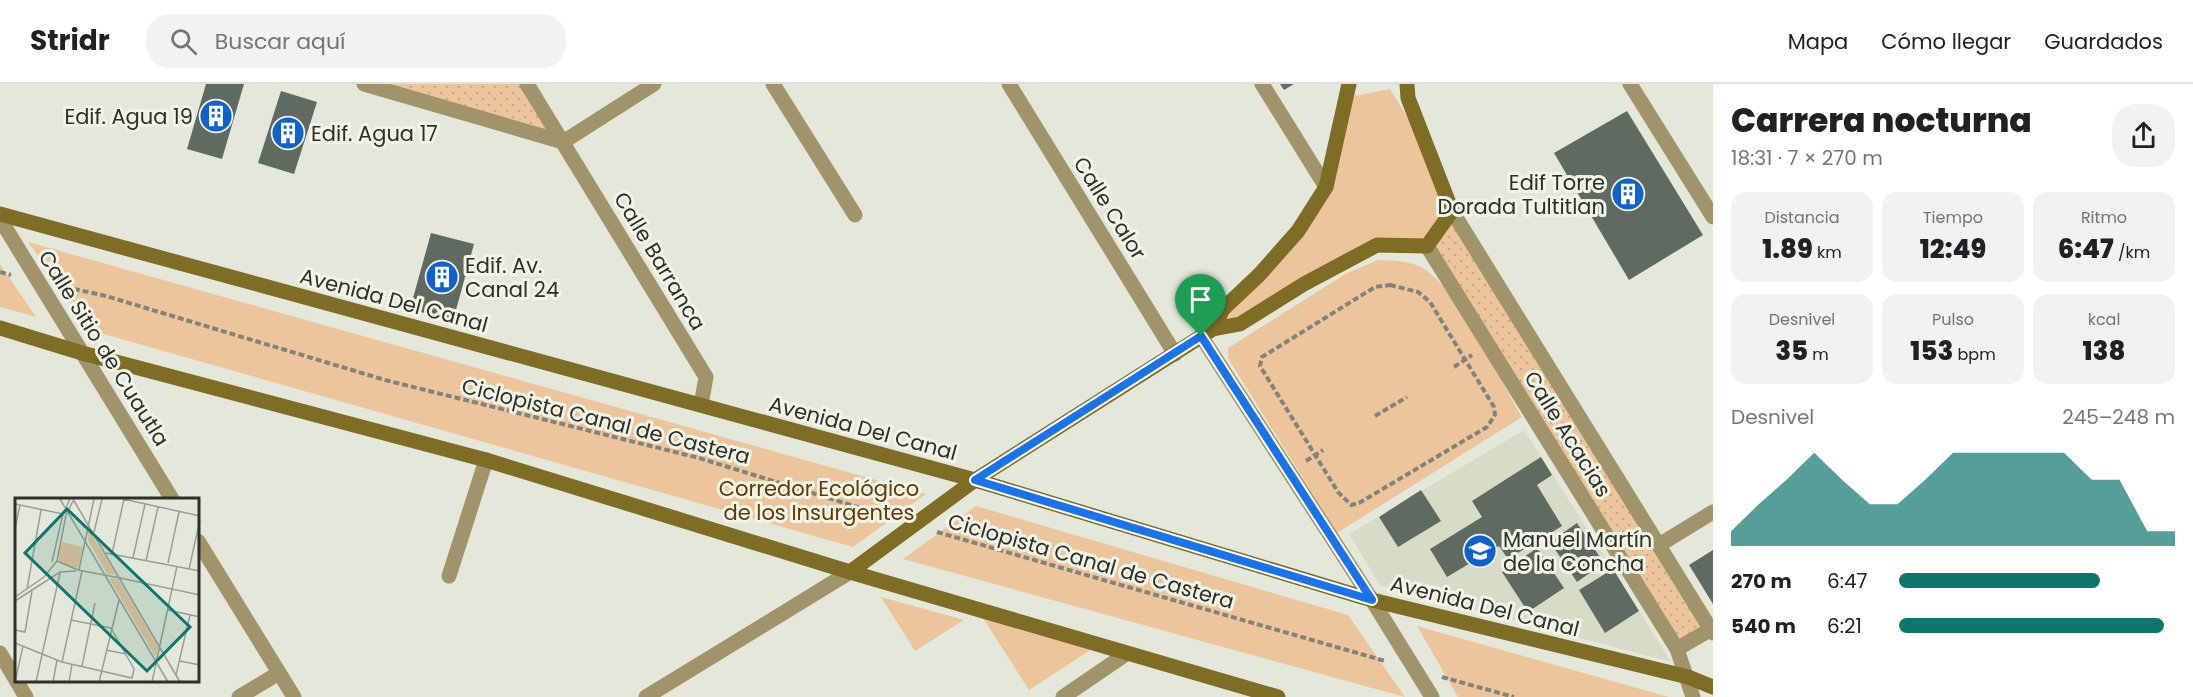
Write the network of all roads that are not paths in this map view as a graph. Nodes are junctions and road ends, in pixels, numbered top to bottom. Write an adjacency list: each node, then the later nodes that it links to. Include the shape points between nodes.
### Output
1 (364, 84): 10 (street)
2 (527, 84): 10 (street, Calle Barranca)
3 (654, 84): 10 (street)
4 (773, 84): 14 (street)
5 (1009, 84): 21 (street, Calle Calor)
6 (1263, 84): 11 (street)
7 (1349, 84): 11 (main road)
8 (1407, 84): 12 (main road, via 1408,98)
9 (1630, 84): 15 (street)
10 (562, 142): 22 (street, Calle Barranca, via 706,377)
11 (1326, 187): 19 (main road, via 1298,231 1222,309)
12 (1452, 211): 17 (main road); 28 (street, Calle Acacias)
13 (0, 214): 22 (main road, Avenida Del Canal)
14 (855, 214)
15 (1713, 217)
16 (0, 219): 20 (street, Calle Sitio de Cuautla)
17 (1426, 246): 19 (main road, via 1377,245 1240,324); 33 (street, Calle Acacias)
18 (0, 328): 20 (main road)
19 (1207, 333): 21 (main road); 31 (street)
20 (82, 353): 23 (main road); 25 (street, Calle Sitio de Cuautla)
21 (1175, 354): 24 (main road)
22 (701, 405): 24 (main road, Avenida Del Canal)
23 (486, 459): 29 (main road); 30 (street)
24 (975, 480): 29 (main road); 31 (main road, Avenida Del Canal)
25 (171, 498)
26 (1713, 512): 28 (street)
27 (200, 544): 36 (street)
28 (1659, 546): 32 (street, Calle Acacias)
29 (850, 572): 35 (main road); 45 (street)
30 (449, 576)
31 (1372, 600): 37 (main road, Avenida Del Canal); 47 (street)
32 (1712, 630): 33 (street)
33 (1677, 649): 37 (street, Calle Acacias)
34 (0, 654): 38 (street)
35 (1126, 654): 41 (street); 46 (main road)
36 (279, 673): 43 (street); 44 (street)
37 (1688, 677): 40 (main road, Avenida Del Canal); 48 (street, Calle Acacias)
38 (15, 679)
39 (17, 682): 42 (street)
40 (1713, 687)
41 (1071, 695)
42 (26, 697)
43 (239, 697)
44 (294, 697)
45 (646, 697)
46 (1278, 697)
47 (1432, 697)
48 (1693, 697)

